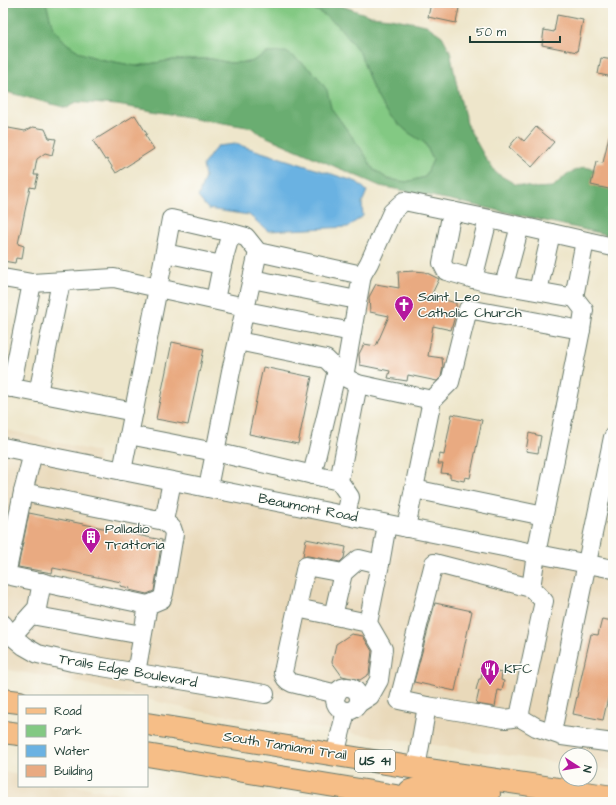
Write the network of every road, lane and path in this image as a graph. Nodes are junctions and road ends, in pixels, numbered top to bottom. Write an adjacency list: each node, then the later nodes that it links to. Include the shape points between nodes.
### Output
1 (452, 211): 2 (street); 11 (street, via 404,201 392,212); 14 (street, via 442,263 446,271)
2 (488, 218): 3 (street); 14 (street)
3 (520, 226): 5 (street); 17 (street)
4 (231, 233): 8 (street, via 246,237); 9 (street, via 172,219); 10 (street)
5 (552, 233): 6 (street); 19 (street)
6 (585, 241): 7 (street); 20 (street)
7 (613, 247)
8 (258, 252): 11 (street); 13 (street)
9 (165, 253): 10 (street, via 217,264); 18 (street)
10 (223, 261): 21 (street)
11 (362, 274): 22 (street)
12 (3, 278): 16 (street)
13 (252, 279): 22 (street); 23 (street)
14 (479, 280): 17 (street)
15 (61, 282): 16 (street); 18 (street, via 114,278); 29 (street)
16 (32, 283): 28 (street)
17 (504, 285): 19 (street)
18 (158, 288): 21 (street); 31 (street)
19 (538, 291): 20 (street)
20 (574, 297): 24 (street, via 584,310)
21 (215, 300): 23 (street)
22 (357, 300): 25 (street)
23 (245, 309): 25 (street); 26 (street)
24 (581, 330): 30 (street, via 468,309 450,382); 45 (street)
25 (352, 332): 27 (street)
26 (238, 341): 27 (street, via 326,359); 35 (street)
27 (346, 377): 30 (street); 38 (street); 40 (street)
28 (7, 387): 29 (street)
29 (38, 393): 31 (street)
30 (432, 400): 42 (street)
31 (134, 412): 32 (street)
32 (129, 435): 35 (street); 37 (street)
33 (613, 437): 51 (street)
34 (3, 447): 36 (street, Beaumont Road)
35 (215, 452): 38 (street); 41 (street)
36 (33, 453): 37 (street, Beaumont Road); 43 (street)
37 (122, 471): 39 (street, Beaumont Road)
38 (312, 475): 40 (street)
39 (172, 481): 41 (street, Beaumont Road); 46 (street)
40 (340, 481): 44 (street, via 350,497)
41 (208, 488): 44 (street, Beaumont Road)
42 (414, 489): 45 (street); 48 (street)
43 (23, 492): 46 (street); 54 (street, via 6,574)
44 (346, 515): 47 (street, Beaumont Road)
45 (544, 516): 49 (street)
46 (164, 521): 56 (street, via 172,528 174,534 164,593 162,599)
47 (387, 524): 48 (street, Beaumont Road); 50 (street)
48 (406, 528): 49 (street, Beaumont Road)
49 (536, 554): 51 (street, Beaumont Road); 55 (street)
50 (380, 564): 53 (street, via 359,559); 60 (street)
51 (588, 564): 52 (street, Beaumont Road); 72 (street)
52 (613, 569)
53 (343, 573): 57 (street, via 306,566); 59 (street)
54 (42, 582): 56 (street); 58 (street, via 37,608)
55 (531, 588): 67 (street, via 434,563 399,700); 69 (street, via 544,601)
56 (148, 605): 62 (street)
57 (297, 608): 59 (street); 68 (street, via 284,676 292,684 337,694 339,708)
58 (31, 615): 61 (street); 62 (street)
59 (333, 616): 60 (street)
60 (368, 623): 68 (street, via 383,649 380,680 370,696)
61 (8, 630): 63 (street, Trails Edge Boulevard, via 24,646 38,654)
62 (142, 635): 63 (street)
63 (136, 673): 64 (street, Trails Edge Boulevard)
64 (265, 694)
65 (3, 700): 66 (main road)
66 (18, 702)
67 (427, 706): 69 (street, via 505,719); 78 (street)
68 (352, 707): 75 (street)
69 (519, 717): 72 (street, via 536,727)
70 (148, 724): 75 (main road, South Tamiami Trail / US 41)
71 (3, 732): 73 (main road)
72 (552, 732): 74 (street, via 562,736)
73 (18, 734)
74 (613, 743)
75 (335, 755): 78 (main road, South Tamiami Trail / US 41)
76 (148, 756): 77 (main road, US 41)
77 (225, 768): 78 (main road, via 303,767 389,780 409,775); 81 (main road, US 41)
78 (416, 768): 79 (main road, South Tamiami Trail / US 41)
79 (568, 791): 80 (main road, South Tamiami Trail / US 41); 81 (main road, via 498,794 423,787 412,790)
80 (613, 798)
81 (414, 801)

